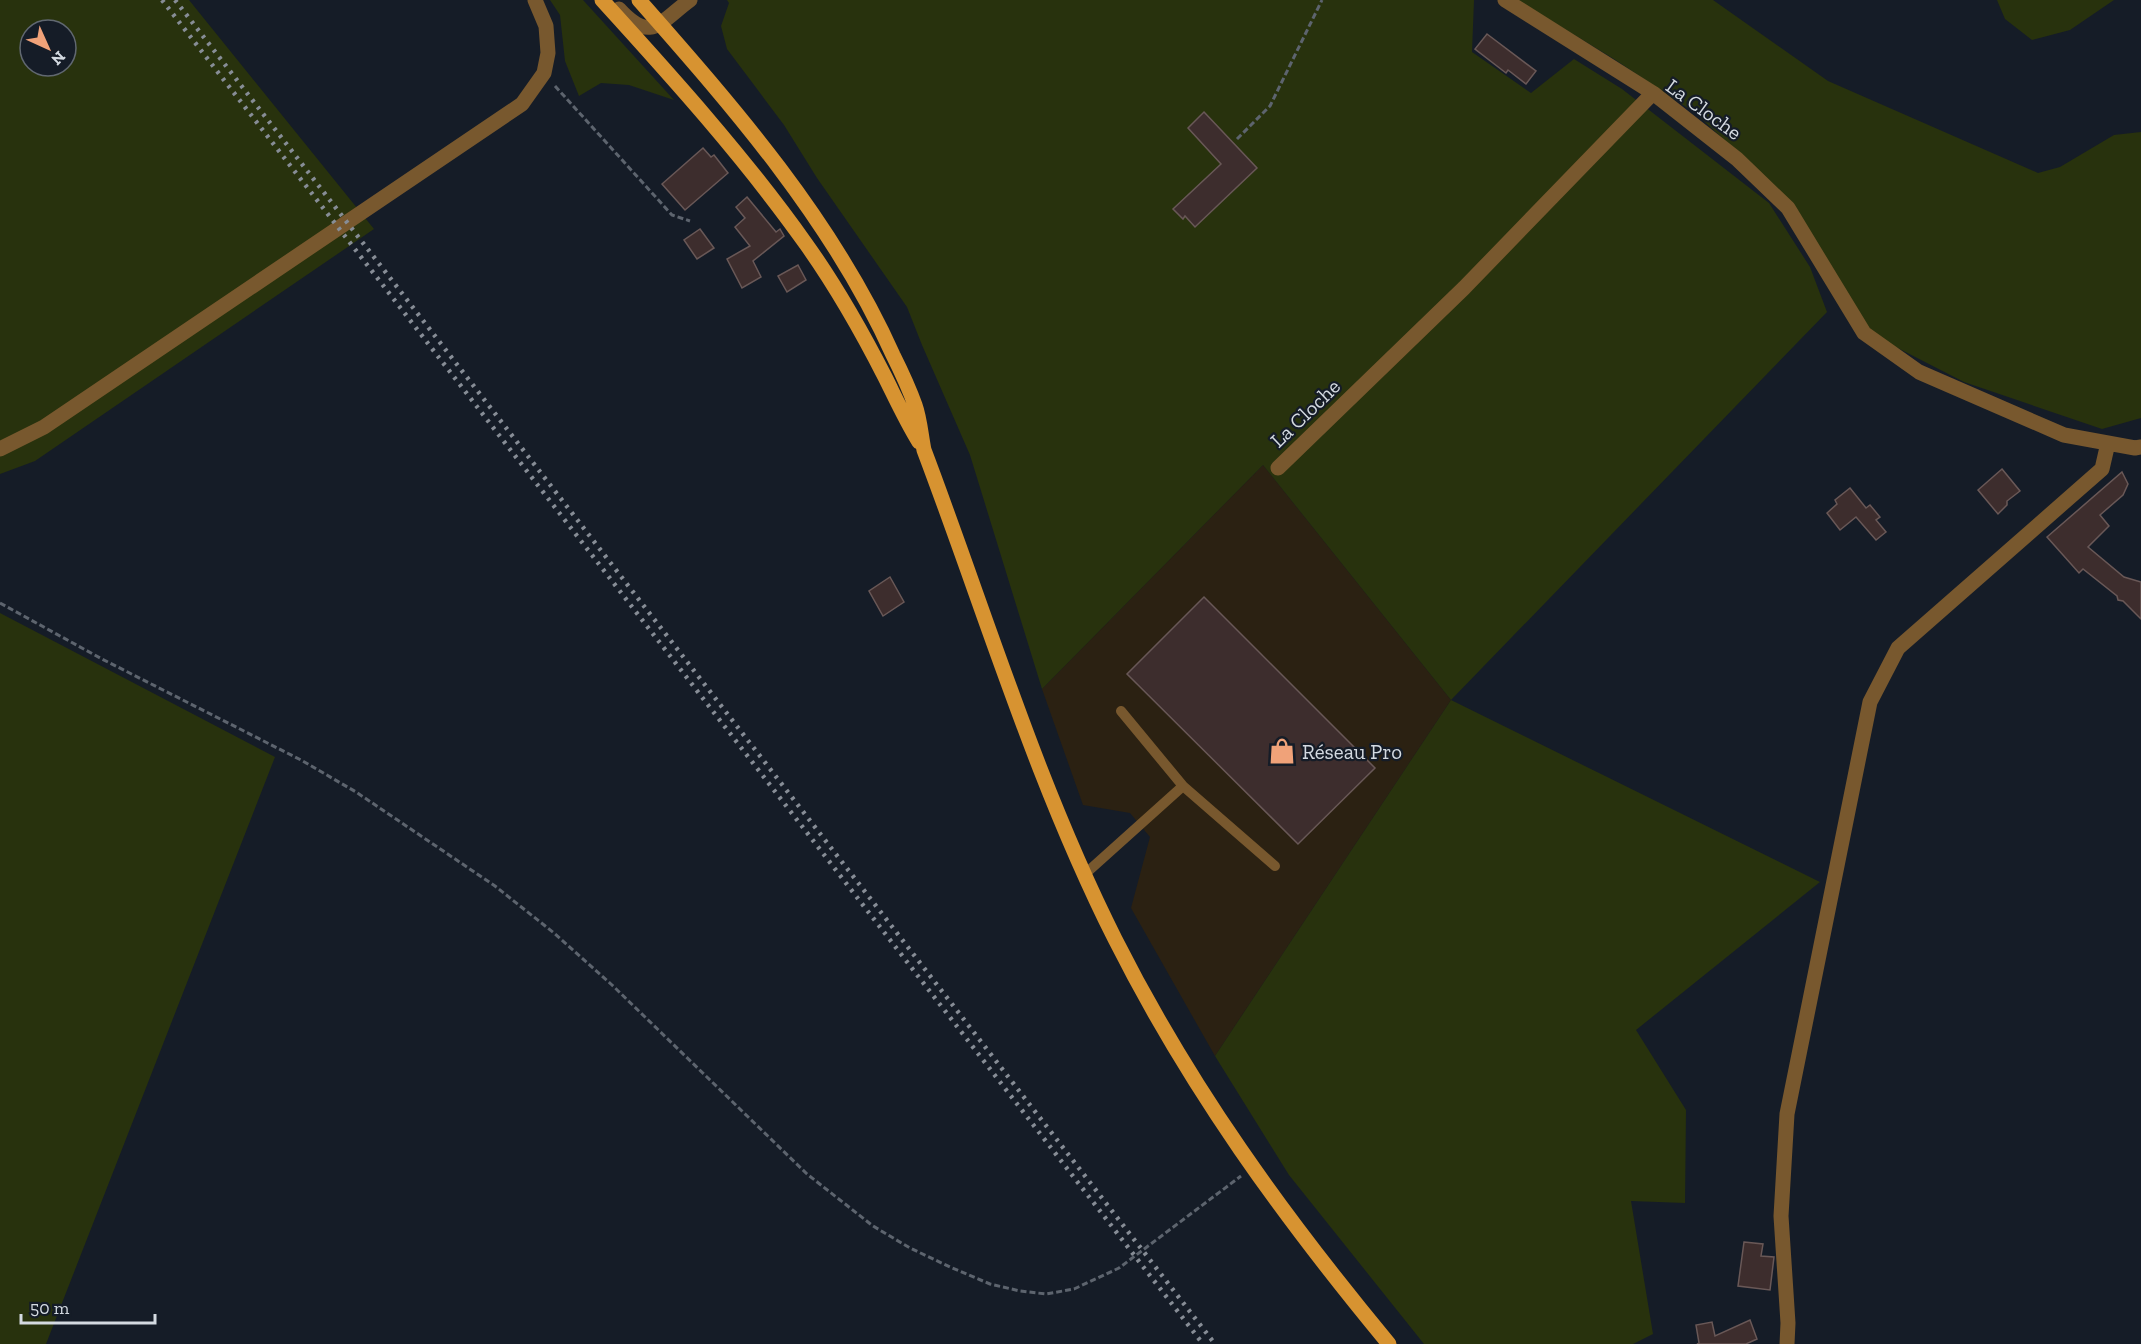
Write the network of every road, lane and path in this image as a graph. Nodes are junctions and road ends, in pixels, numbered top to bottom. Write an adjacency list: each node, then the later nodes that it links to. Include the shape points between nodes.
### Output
1 (535, 0): 9 (street, via 546,26 548,53)
2 (602, 0): 16 (main road, via 731,148 806,244 848,309)
3 (611, 0): 8 (street, via 638,26)
4 (639, 0): 8 (main road)
5 (690, 0): 8 (street)
6 (1322, 0): 11 (path, via 1270,106)
7 (1504, 0): 10 (street)
8 (660, 24): 16 (main road, via 789,182 849,269 911,397)
9 (544, 73): 12 (path, via 672,214); 15 (street, via 522,104 492,126 53,421)
10 (1653, 93): 13 (street, La Cloche, via 1737,159 1788,208 1864,333 1919,372 2064,435); 17 (street, La Cloche, via 1464,288)
11 (1237, 139)
12 (690, 221)
13 (2108, 443): 14 (street, La Cloche); 25 (street, via 2102,469 1898,648 1870,702 1787,1114 1781,1216)
14 (2141, 447)
15 (0, 449)
16 (924, 450): 22 (main road, via 1032,751)
17 (1278, 468)
18 (0, 603): 23 (path, via 301,760 356,792 495,886 604,978 807,1174 873,1226 950,1267 990,1284 1020,1291 1074,1289 1119,1268)
19 (1121, 711): 20 (lane)
20 (1183, 786): 21 (lane); 22 (lane)
21 (1275, 866)
22 (1085, 874): 23 (main road, via 1165,1031)
23 (1252, 1168): 24 (main road)
24 (1389, 1344)
25 (1787, 1344)

